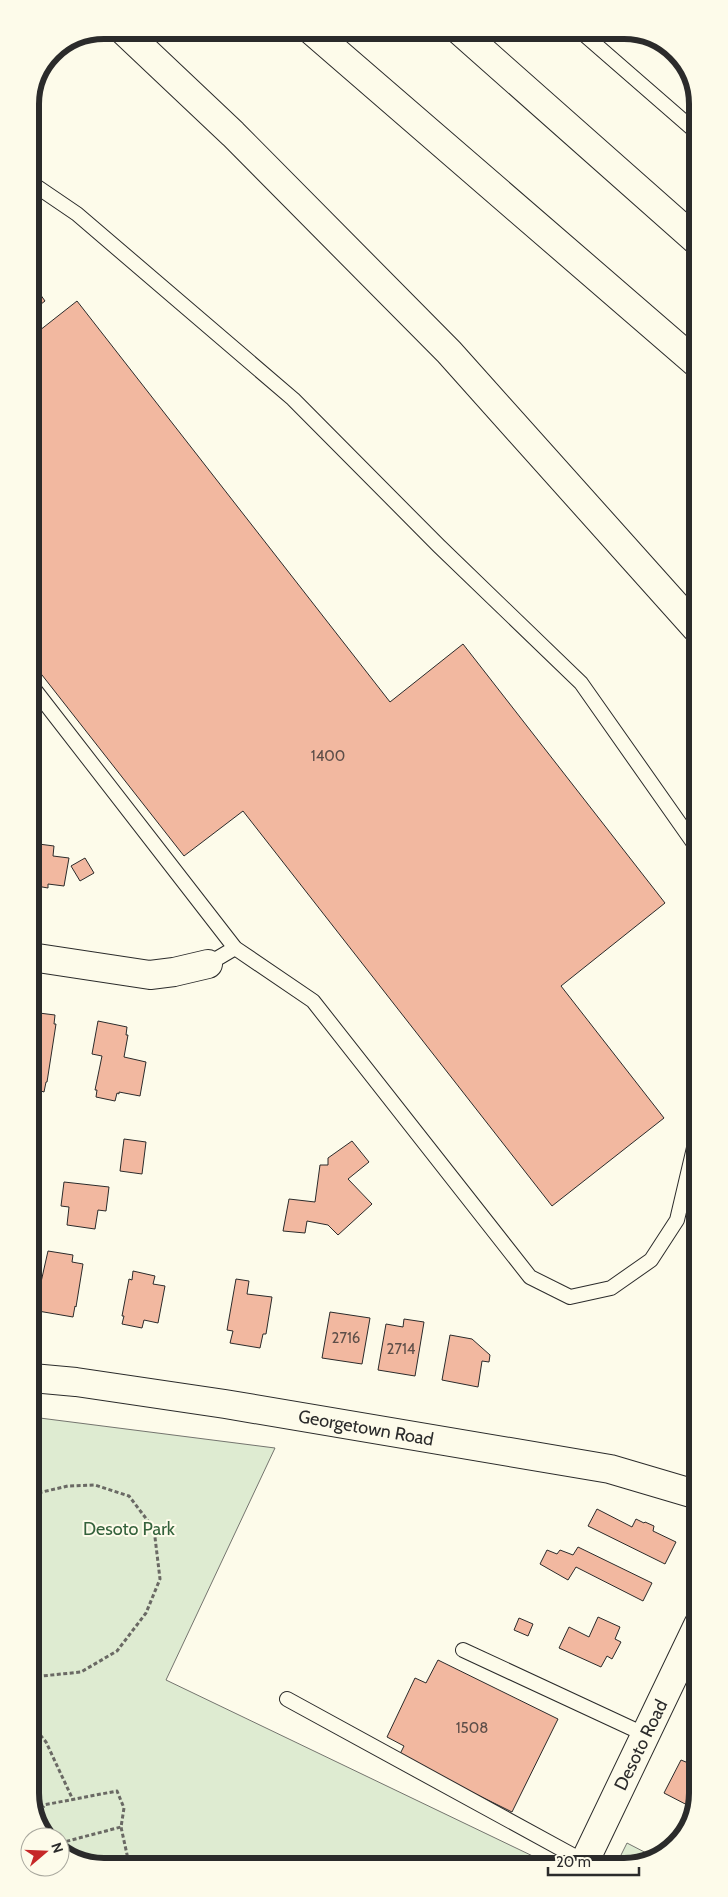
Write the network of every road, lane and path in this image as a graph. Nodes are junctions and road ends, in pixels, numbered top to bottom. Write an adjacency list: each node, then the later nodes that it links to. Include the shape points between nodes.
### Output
1 (122, 39): 7 (main road)
2 (133, 39): 7 (main road)
3 (321, 39): 10 (main road)
4 (469, 39): 9 (main road)
5 (589, 39): 6 (lane)
6 (689, 125)
7 (233, 134): 11 (main road, via 449,352)
8 (39, 188): 13 (lane, via 77,214 293,399 581,683)
9 (689, 234)
10 (689, 358)
11 (689, 620)
12 (39, 695): 14 (lane)
13 (689, 837)
14 (235, 948): 16 (lane); 17 (lane, via 313,1001 530,1277 570,1297 612,1288 651,1260 678,1220)
15 (39, 958): 16 (main road, via 150,975)
16 (208, 964)
17 (689, 1171)
18 (39, 1379): 20 (main road, Georgetown Road, via 225,1404 610,1469)
19 (39, 1491): 23 (path, via 95,1485 129,1496 154,1529 160,1579 146,1613 118,1651 80,1672)
20 (689, 1491)
21 (689, 1644): 26 (main road, Desoto Road)
22 (463, 1650): 26 (lane)
23 (39, 1676)
24 (286, 1699): 34 (lane)
25 (39, 1734): 27 (path)
26 (646, 1735): 35 (main road, Desoto Road)
27 (73, 1800): 28 (path); 31 (path, via 117,1791 124,1808)
28 (44, 1806): 29 (path); 30 (path)
29 (40, 1807)
30 (41, 1810)
31 (121, 1827): 32 (path); 33 (path)
32 (70, 1840)
33 (128, 1858)
34 (575, 1858)
35 (586, 1858)

